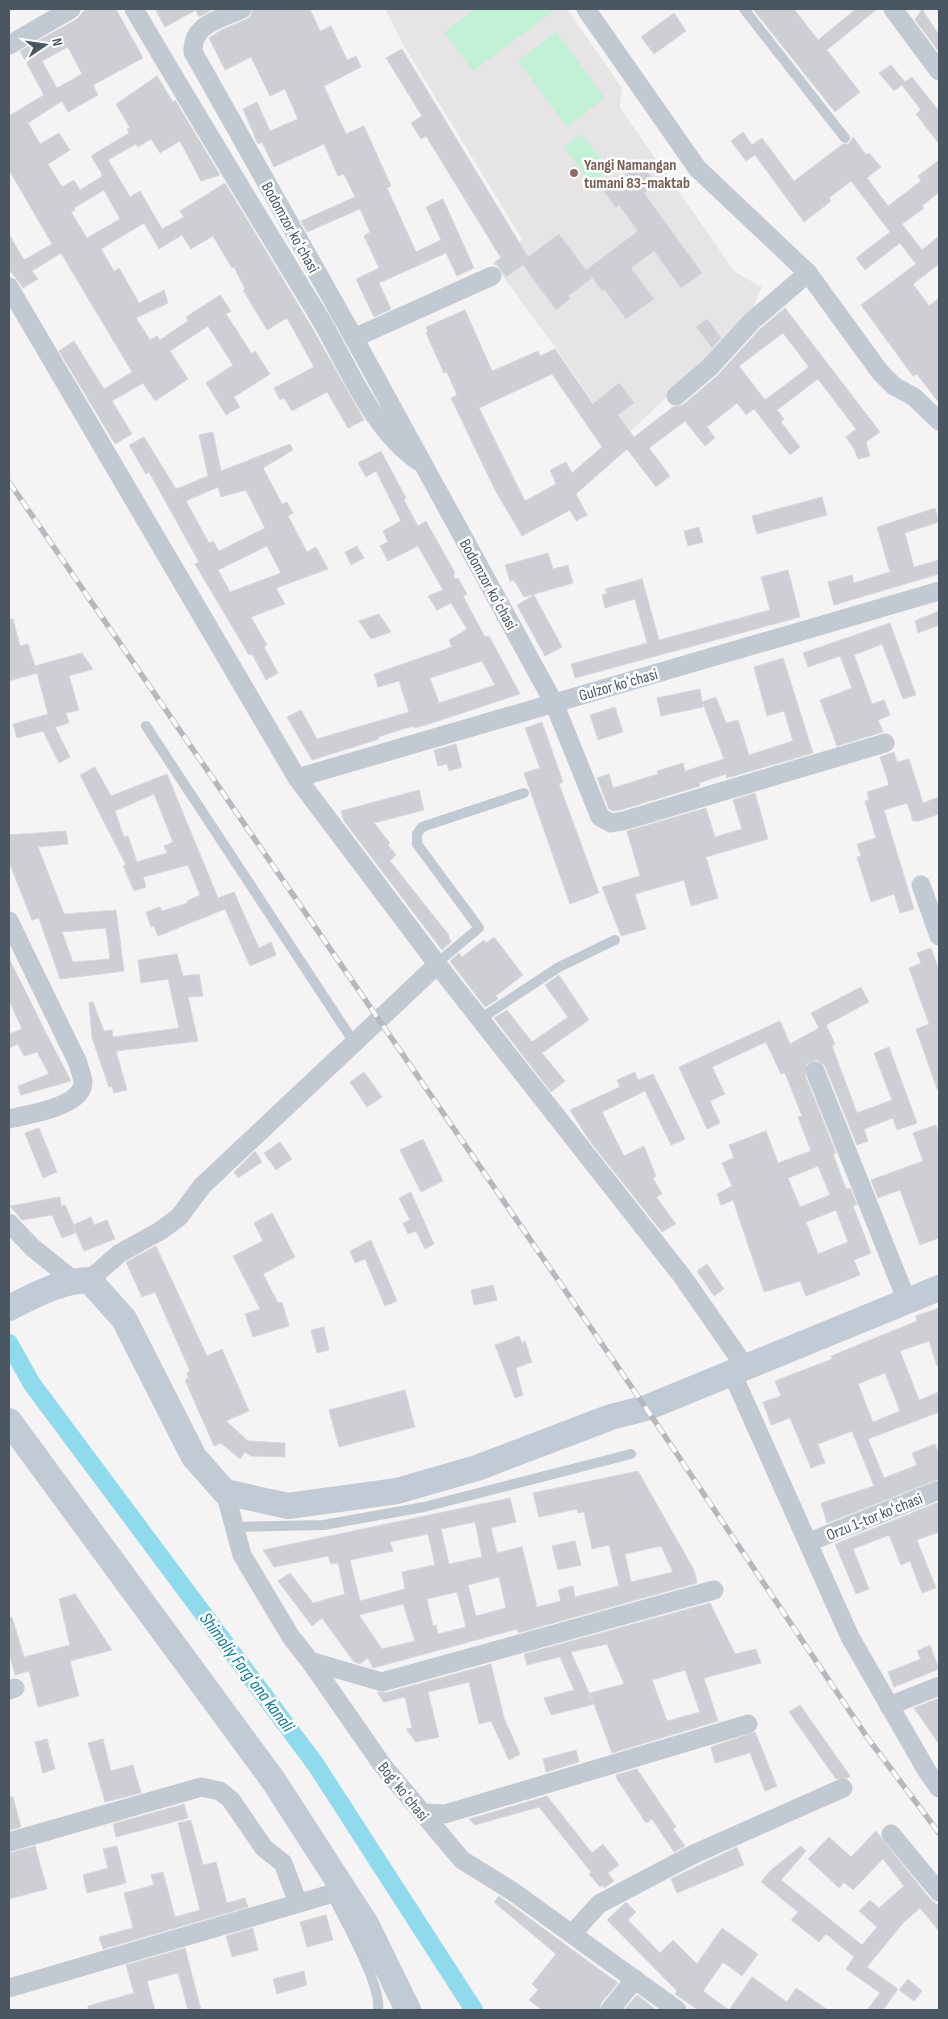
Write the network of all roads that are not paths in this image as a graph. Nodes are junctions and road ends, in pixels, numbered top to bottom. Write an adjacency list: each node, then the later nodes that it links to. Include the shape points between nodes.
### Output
1 (71, 9): 7 (street)
2 (134, 9): 16 (street, Bodomzor koʻchasi, via 386,433 400,449)
3 (242, 9): 13 (street, Bodomzor koʻchasi, via 199,29 193,41 193,52)
4 (586, 9): 10 (street, via 697,168)
5 (744, 9): 9 (lane)
6 (893, 9): 8 (street)
7 (9, 45)
8 (939, 71)
9 (845, 138)
10 (808, 273): 14 (street, via 752,321 710,367); 15 (street, via 880,372)
11 (492, 276): 13 (street)
12 (9, 287): 21 (street)
13 (354, 338): 16 (street, Bodomzor koʻchasi)
14 (676, 396)
15 (939, 421)
16 (423, 465): 18 (street, Bodomzor koʻchasi)
17 (939, 591): 18 (street, Gulzor koʻchasi)
18 (554, 703): 20 (street, Bodomzor koʻchasi, via 600,817 611,823); 21 (street, Gulzor koʻchasi)
19 (146, 726): 29 (lane)
20 (885, 743)
21 (297, 778): 27 (street)
22 (524, 793): 27 (lane, via 422,827 417,834 417,844 479,928)
23 (921, 885): 25 (street)
24 (9, 921): 31 (street, via 78,1063 83,1083 70,1102)
25 (939, 936)
26 (615, 940): 28 (lane, via 559,967)
27 (437, 964): 28 (street); 29 (street)
28 (480, 1019): 37 (street, via 682,1276)
29 (355, 1044): 33 (street, via 202,1186 179,1217)
30 (815, 1071): 35 (street)
31 (9, 1119)
32 (9, 1223): 33 (street, via 33,1248)
33 (81, 1280): 36 (main road, via 45,1290); 41 (main road, via 124,1319 194,1457)
34 (939, 1288): 35 (main road)
35 (907, 1301): 37 (main road)
36 (9, 1308)
37 (739, 1370): 41 (main road, via 646,1408 611,1417 476,1468 398,1491 288,1506); 43 (street)
38 (9, 1421): 54 (main road, via 273,1780)
39 (631, 1454): 42 (lane, via 424,1507 324,1525)
40 (939, 1490): 43 (street, Orzu 1-tor koʻchasi)
41 (225, 1492): 42 (street, Bogʻ koʻchasi)
42 (236, 1527): 45 (street, Bogʻ koʻchasi, via 242,1555)
43 (810, 1542): 47 (street, via 850,1636)
44 (714, 1590): 45 (street, via 382,1682)
45 (310, 1661): 51 (street, Bogʻ koʻchasi, via 382,1766)
46 (939, 1686): 47 (street)
47 (889, 1706): 50 (street)
48 (748, 1724): 51 (street, via 445,1814)
49 (844, 1788): 57 (street, via 694,1854 599,1904)
50 (939, 1788)
51 (422, 1814): 57 (street, Bogʻ koʻchasi, via 462,1860)
52 (891, 1834): 55 (street)
53 (9, 1842): 56 (street, via 201,1787 220,1791 231,1800 264,1848 282,1863)
54 (337, 1892): 56 (street); 60 (lane, via 379,2002); 61 (main road, via 366,1924)
55 (939, 1892)
56 (298, 1904): 59 (street)
57 (572, 1934): 58 (street, Bogʻ koʻchasi)
58 (635, 1979): 62 (street); 63 (street, Bogʻ koʻchasi)
59 (9, 1988)
60 (378, 2010)
61 (408, 2010)
62 (610, 2010)
63 (677, 2010)

